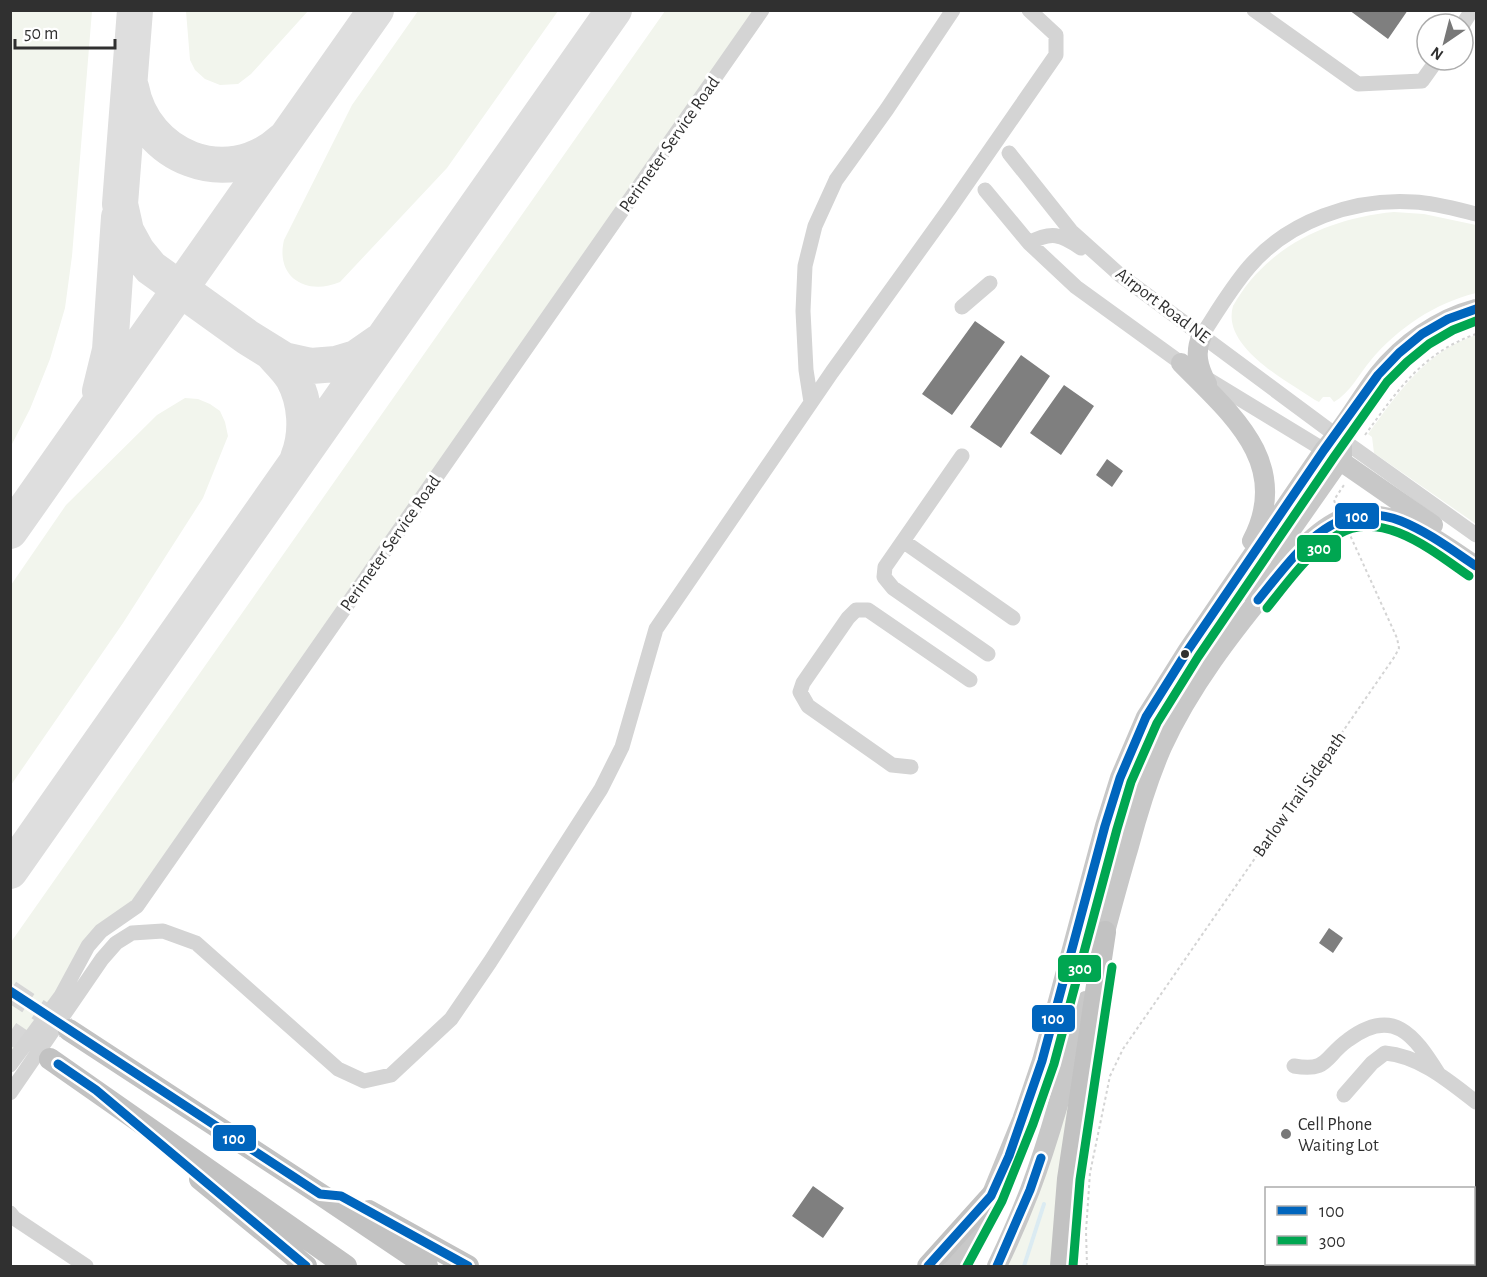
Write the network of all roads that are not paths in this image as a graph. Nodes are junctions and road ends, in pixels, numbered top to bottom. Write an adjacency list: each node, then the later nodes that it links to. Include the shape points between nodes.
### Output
1 (762, 10): 34 (street, Perimeter Service Road, via 137,906 100,931 88,946 61,996)
2 (953, 10): 17 (street, via 836,180 815,226 805,266 803,311)
3 (1029, 10): 17 (street, via 1056,35 1056,55)
4 (1254, 10): 5 (street, via 1358,84 1422,81)
5 (1428, 72)
6 (1009, 153): 10 (street, Airport Road NE, via 1071,231)
7 (985, 190): 9 (street)
8 (1476, 214): 14 (street, via 1414,202 1386,202 1317,218 1262,253)
9 (1029, 243): 10 (street, via 1048,235 1061,236); 15 (street, via 1076,287)
10 (1120, 275): 14 (street, Airport Road NE)
11 (990, 283): 12 (street)
12 (962, 307)
13 (1476, 309): 20 (main road, via 1445,320 1407,346 1379,374)
14 (1202, 335): 16 (main road, via 1197,349); 20 (street, Airport Road NE)
15 (1181, 363): 16 (street); 18 (main road)
16 (1201, 373): 18 (main road); 20 (street)
17 (811, 402): 38 (street, via 656,629 622,747 590,807 451,1019 391,1075 364,1081 338,1069 196,944 163,931 132,933 116,943)
18 (1226, 409): 25 (main road, via 1256,451 1264,492 1258,531)
19 (962, 456): 22 (street)
20 (1337, 456): 21 (street, Airport Road NE); 23 (main road); 25 (main road); 27 (main road, via 1267,564)
21 (1476, 535)
22 (903, 541): 26 (street); 28 (street, via 885,567 884,577 893,588)
23 (1476, 558)
24 (1476, 566): 27 (main road, via 1399,520 1368,515 1342,518 1298,554)
25 (1221, 601): 42 (main road, via 1146,717 1132,749 1105,825 1042,1060)
26 (1013, 618)
27 (1232, 632): 31 (main road, via 1162,747 1144,793)
28 (988, 654)
29 (970, 680): 30 (street, via 868,610 856,610 803,682 800,692 808,706 892,765)
30 (911, 767)
31 (1105, 932): 51 (main road, via 1050,1131); 52 (highway, via 1068,1179)
32 (69, 1030): 41 (highway)
33 (50, 1059): 37 (highway)
34 (10, 1065)
35 (1294, 1066): 36 (street, via 1309,1069 1324,1064 1347,1040 1383,1024 1400,1028 1423,1049)
36 (1438, 1073): 39 (street, via 1399,1054 1385,1053); 40 (street)
37 (96, 1090): 45 (highway); 46 (highway)
38 (10, 1093)
39 (1344, 1095)
40 (1476, 1102)
41 (320, 1194): 47 (highway); 48 (highway, via 341,1196)
42 (992, 1196): 49 (highway); 50 (main road)
43 (10, 1213): 44 (street)
44 (86, 1266)
45 (306, 1266)
46 (346, 1266)
47 (427, 1266)
48 (468, 1266)
49 (928, 1266)
50 (954, 1266)
51 (997, 1266)
52 (1061, 1266)

